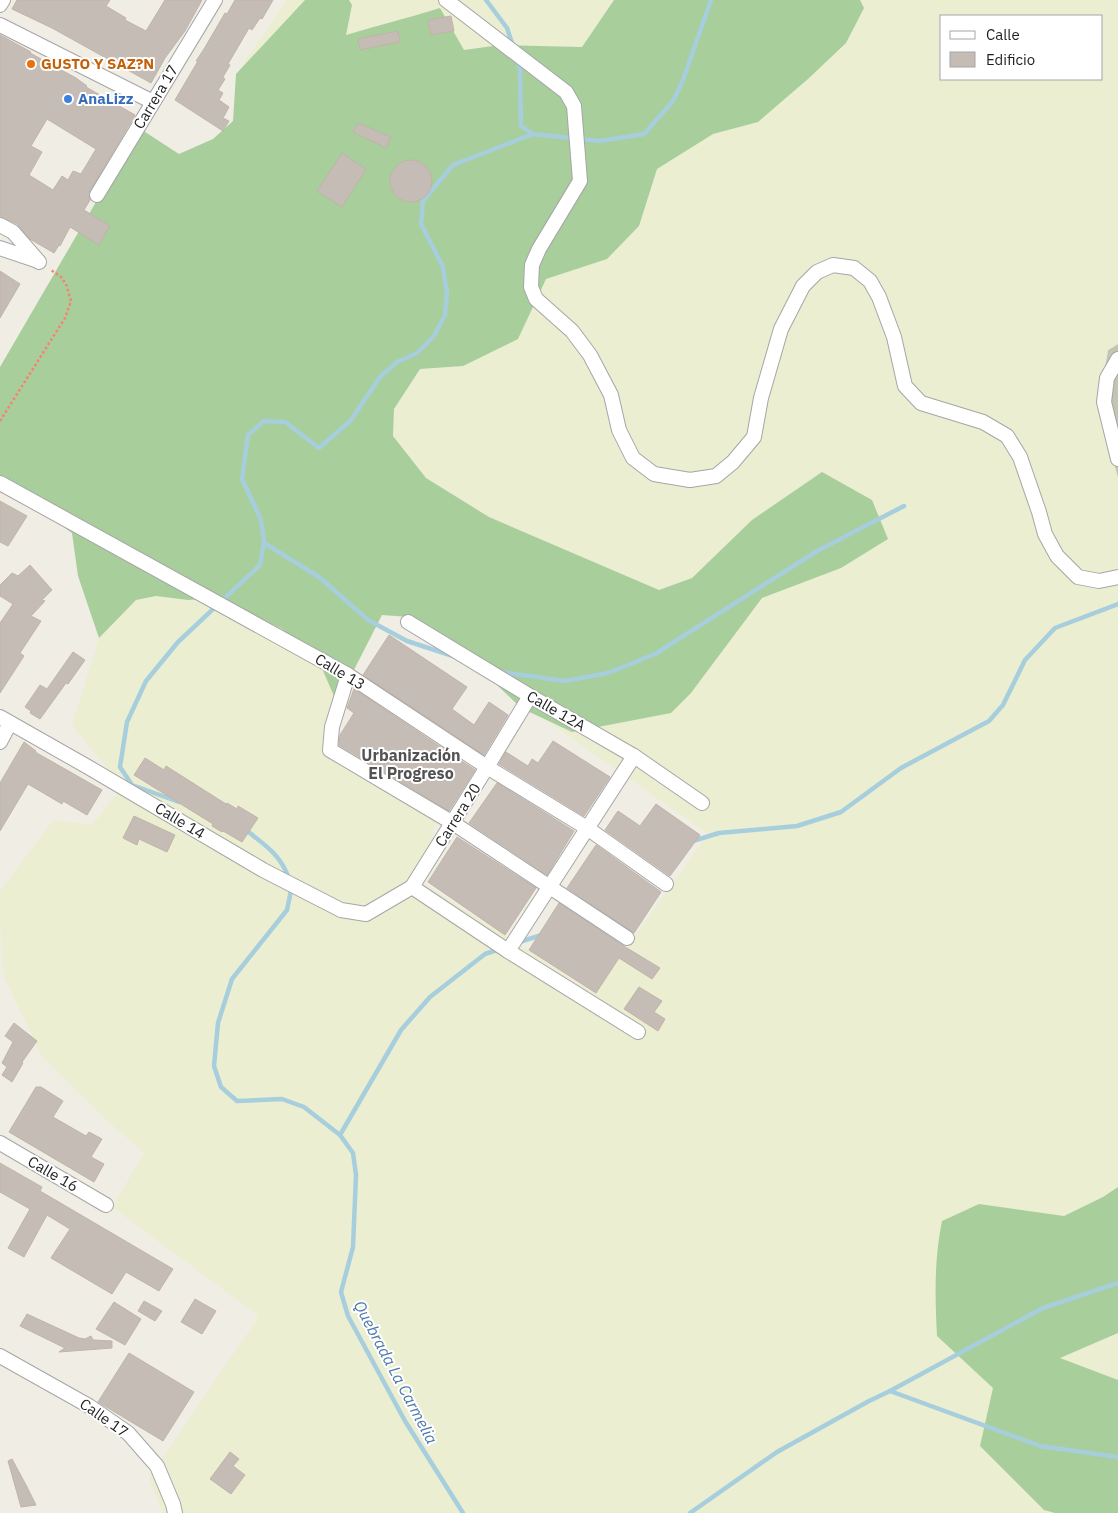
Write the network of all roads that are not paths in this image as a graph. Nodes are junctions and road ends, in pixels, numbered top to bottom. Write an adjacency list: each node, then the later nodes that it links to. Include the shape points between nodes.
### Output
1 (3, 0): 4 (street)
2 (215, 0): 6 (street, Carrera 17)
3 (446, 0): 13 (street, via 566,92 574,106 580,181 539,249 532,265 531,286 536,299 572,331 590,355 611,395 619,430 633,458 654,474 690,480 716,476 733,462 754,438 781,329 803,286 817,272 833,264 854,268 870,281 880,298 894,337 905,386 921,403 983,422 1007,436 1020,457 1046,534 1057,556 1078,577 1100,582)
4 (0, 5)
5 (0, 25): 6 (street)
6 (153, 102): 7 (street, Carrera 17)
7 (97, 195)
8 (0, 225): 9 (street, via 13,232 38,262)
9 (0, 248)
10 (1118, 359): 11 (street, via 1107,378 1104,402)
11 (1118, 459)
12 (0, 483): 15 (street, Calle 13)
13 (1118, 577)
14 (408, 622): 16 (street, Calle 12A)
15 (348, 675): 20 (street, Calle 13); 22 (street, via 332,727 330,750)
16 (530, 696): 19 (street, Calle 12A); 20 (street, Carrera 20)
17 (5, 720): 18 (street); 27 (street, Calle 14, via 263,870 341,910)
18 (0, 742)
19 (634, 756): 21 (street, Calle 12A); 23 (street)
20 (487, 767): 22 (street, Carrera 20); 23 (street, Calle 13)
21 (702, 803)
22 (453, 823): 25 (street); 26 (street, Carrera 20)
23 (587, 828): 24 (street, Calle 13); 25 (street)
24 (666, 884)
25 (550, 886): 28 (street); 29 (street)
26 (412, 887): 27 (street, Carrera 20); 29 (street)
27 (366, 914)
28 (627, 938)
29 (508, 951): 30 (street)
30 (638, 1032)
31 (0, 1143): 32 (street, Calle 16)
32 (106, 1205)
33 (0, 1356): 34 (street, Calle 17, via 88,1406 128,1433 157,1466)
34 (175, 1513)

